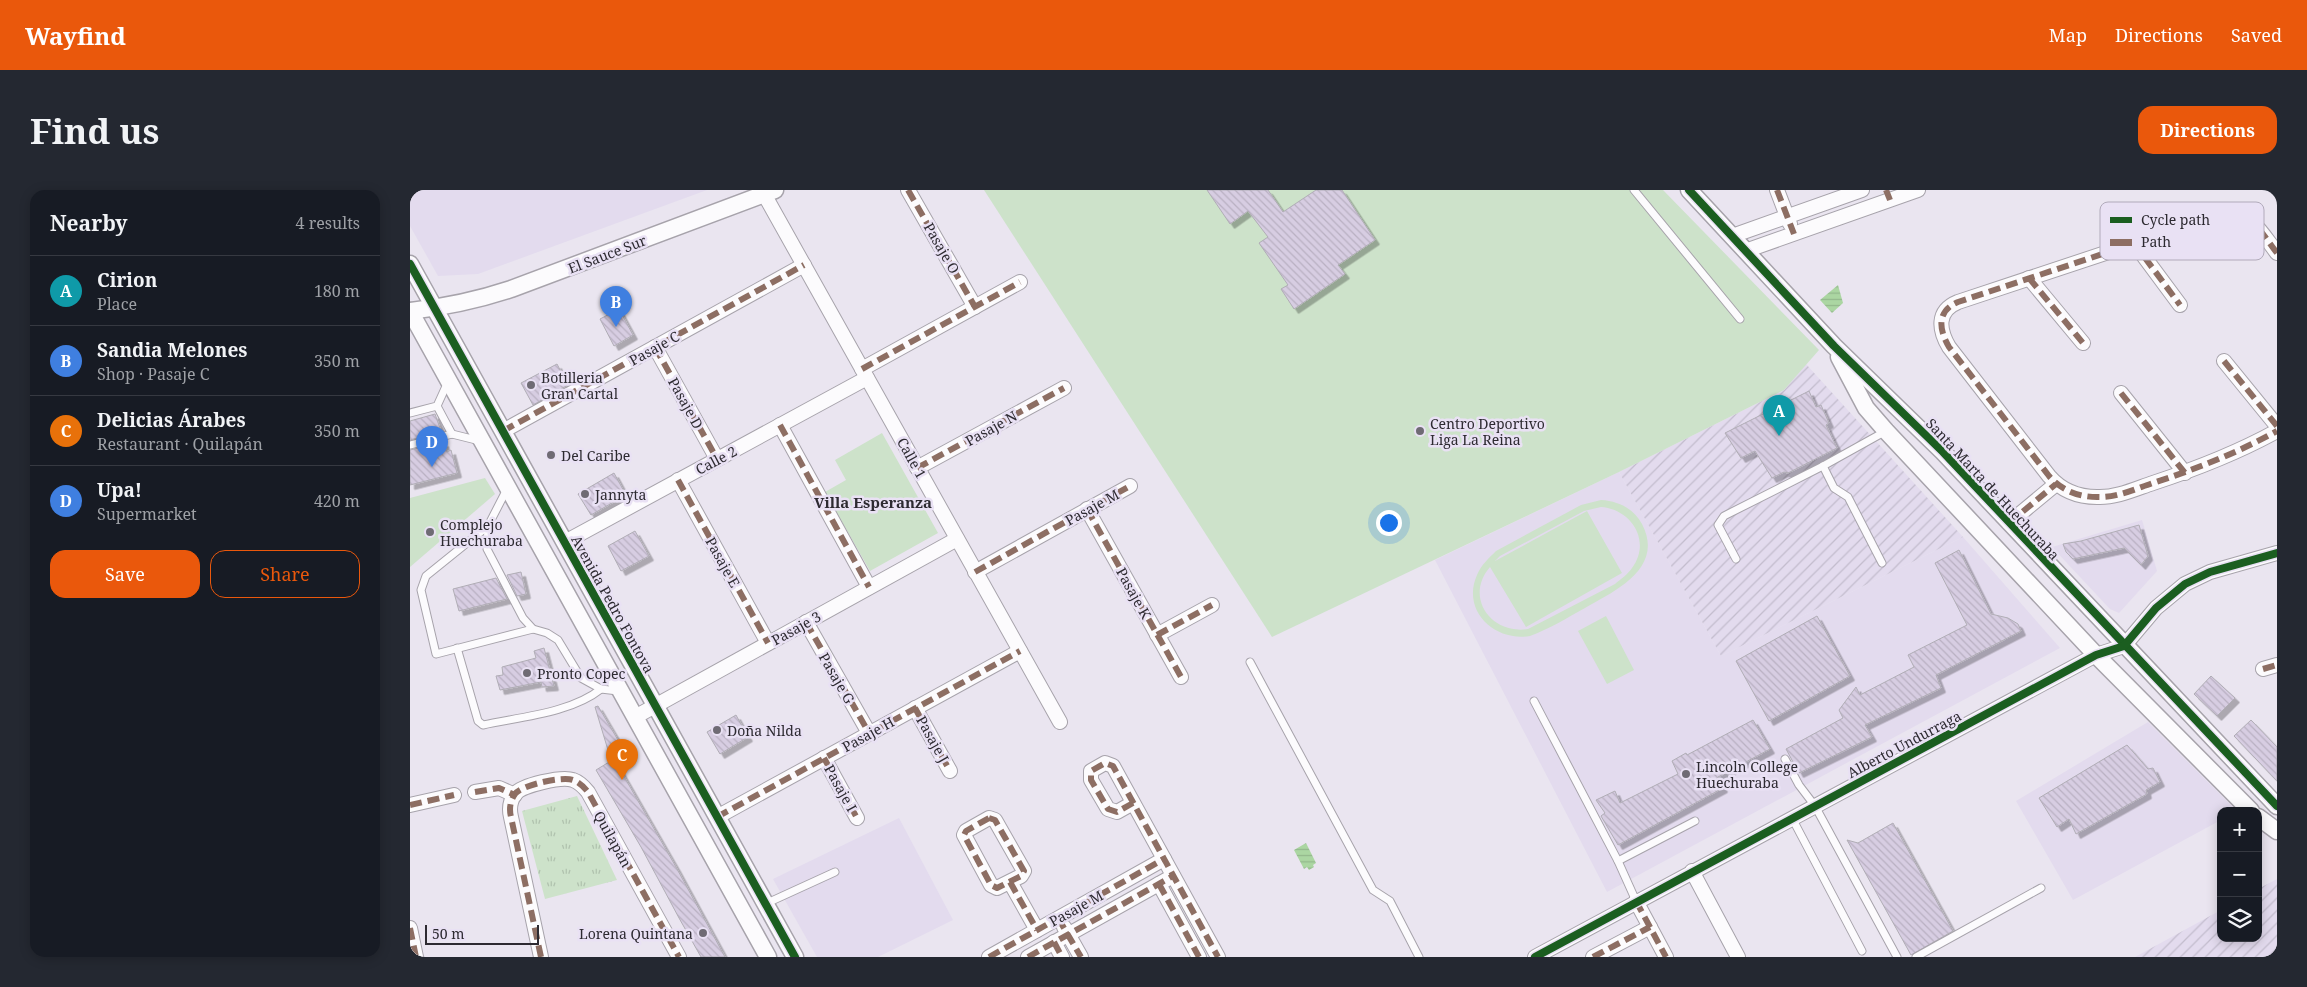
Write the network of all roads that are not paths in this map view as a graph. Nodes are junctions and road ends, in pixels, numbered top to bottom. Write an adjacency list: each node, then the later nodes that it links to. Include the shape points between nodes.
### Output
1 (908, 190): 22 (street, Pasaje O)
2 (1634, 190): 25 (lane)
3 (1689, 190): 11 (street, Santa Marta de Huechuraba)
4 (1777, 190): 9 (street)
5 (1862, 190): 9 (street)
6 (1918, 190): 8 (street)
7 (771, 191): 18 (street, Calle 1); 23 (street, El Sauce Sur, via 511,289)
8 (1888, 195): 10 (street)
9 (1788, 217): 10 (street); 11 (street)
10 (1794, 234): 13 (street)
11 (1732, 236): 13 (street, Santa Marta de Huechuraba)
12 (2264, 237): 14 (street)
13 (1745, 251): 28 (street, Santa Marta de Huechuraba)
14 (2277, 252)
15 (2100, 254): 19 (street)
16 (2147, 260): 21 (street)
17 (410, 264): 23 (street, Avenida Pedro Fontova)
18 (804, 265): 29 (street, Pasaje C); 31 (street, Calle 1)
19 (2030, 278): 27 (street); 50 (street, via 1952,304 1942,314 1941,327 1949,348)
20 (1020, 282): 22 (street)
21 (2180, 305)
22 (975, 307): 31 (street)
23 (435, 308): 24 (street, El Sauce Sur); 26 (street); 39 (street, Avenida Pedro Fontova)
24 (410, 311): 26 (street)
25 (1740, 318)
26 (415, 331): 32 (street)
27 (2084, 343)
28 (1834, 346): 40 (street, Santa Marta de Huechuraba, via 1862,402); 54 (street, Santa Marta de Huechuraba, via 1943,452)
29 (656, 347): 39 (street, Pasaje C); 45 (street, Pasaje D)
30 (2224, 361): 38 (street)
31 (865, 373): 37 (street, Calle 2); 47 (street, Calle 1)
32 (448, 381): 35 (lane); 43 (street)
33 (1064, 388): 47 (street, Pasaje N)
34 (2121, 393): 48 (street)
35 (437, 406): 36 (lane); 42 (lane)
36 (410, 413)
37 (780, 425): 45 (street, Calle 2); 64 (street)
38 (2277, 426)
39 (503, 431): 57 (street, Avenida Pedro Fontova)
40 (1886, 431): 46 (lane); 63 (street, Santa Marta de Huechuraba)
41 (2277, 431): 48 (street)
42 (452, 434): 43 (lane); 44 (lane)
43 (482, 442): 52 (street)
44 (410, 445)
45 (717, 460): 49 (street, Calle 2)
46 (1823, 466): 59 (lane, via 1724,516 1718,525); 60 (lane, via 1834,488 1848,497)
47 (917, 468): 56 (street, Calle 1)
48 (2185, 473): 50 (street, via 2108,497 2084,496)
49 (678, 480): 57 (street, Calle 2); 69 (street, Pasaje E)
50 (2056, 484): 54 (street, Santa Marta de Huechuraba)
51 (1130, 486): 53 (street, Pasaje M)
52 (508, 487): 55 (lane); 77 (street)
53 (1087, 509): 62 (street, Pasaje M); 68 (street, Pasaje K)
54 (2009, 523): 61 (street, Santa Marta de Huechuraba)
55 (488, 526): 67 (lane, via 488,549 523,618); 71 (lane, via 426,576 421,590 436,654)
56 (957, 538): 62 (street, Calle 1); 64 (street, Pasaje 3)
57 (565, 542): 79 (street, Avenida Pedro Fontova)
58 (2277, 553): 70 (street, via 2210,572 2185,584 2156,608)
59 (1736, 559)
60 (1882, 563)
61 (2047, 564): 63 (street); 70 (street, Santa Marta de Huechuraba)
62 (976, 572): 72 (street, Calle 1)
63 (2027, 582): 73 (street, Santa Marta de Huechuraba)
64 (869, 587): 66 (street, Pasaje 3)
65 (1212, 605): 68 (street)
66 (806, 622): 69 (street, Pasaje 3); 83 (street, Pasaje G)
67 (533, 629): 71 (lane); 76 (lane, via 554,636 581,678)
68 (1158, 635): 75 (street, Pasaje K)
69 (768, 643): 79 (street, Pasaje 3)
70 (2124, 646): 73 (street, Alberto Undurraga); 93 (street, Santa Marta de Huechuraba)
71 (457, 648): 76 (lane, via 478,721 483,725 568,706 588,699)
72 (1020, 651): 80 (street, Pasaje H); 82 (street, Calle 1)
73 (2096, 655): 92 (street, Alberto Undurraga); 94 (street, Santa Marta de Huechuraba)
74 (1250, 662): 129 (lane, via 1373,890 1390,901)
75 (1181, 677)
76 (601, 689): 77 (lane)
77 (621, 692): 81 (street)
78 (1534, 701): 102 (lane)
79 (656, 706): 81 (street, Pasaje 3); 95 (street, Avenida Pedro Fontova)
80 (916, 708): 83 (street, Pasaje H); 86 (street, Pasaje J)
81 (635, 717): 121 (street)
82 (1060, 722)
83 (869, 733): 84 (street, Pasaje H)
84 (824, 758): 95 (street, Pasaje H); 96 (street, Pasaje I)
85 (1784, 759): 92 (lane)
86 (950, 771)
87 (475, 792): 88 (street, via 499,788)
88 (515, 794): 119 (street, via 510,805 511,817); 120 (street, Quilapán, via 523,788 561,779 574,780 584,787)
89 (454, 795): 91 (street)
90 (1133, 803): 101 (street)
91 (410, 805)
92 (1815, 806): 97 (street, Alberto Undurraga); 134 (lane)
93 (2277, 806)
94 (2247, 807)
95 (717, 817): 110 (street, Avenida Pedro Fontova)
96 (857, 818)
97 (1792, 818): 103 (street, Alberto Undurraga); 117 (lane)
98 (2262, 820): 100 (street)
99 (1695, 821): 102 (lane)
100 (2277, 831)
101 (1164, 859): 105 (street); 111 (street, Pasaje M)
102 (1618, 861): 109 (lane)
103 (1692, 871): 109 (street, Alberto Undurraga); 133 (street)
104 (835, 872): 110 (lane)
105 (1173, 876): 107 (street, Pasaje M); 128 (street)
106 (1010, 882): 106 (street, via 1024,871 995,820 988,818 966,831 964,837 991,885 997,888); 114 (street)
107 (1159, 884): 115 (street, Pasaje M); 127 (street)
108 (2041, 888): 135 (lane)
109 (1636, 901): 112 (street); 130 (street, Alberto Undurraga)
110 (765, 904): 122 (street, Avenida Pedro Fontova)
111 (1058, 918): 114 (street, Pasaje M); 115 (street)
112 (1650, 927): 131 (street); 132 (street)
113 (410, 928): 118 (street)
114 (1037, 930): 123 (street, Pasaje M)
115 (1068, 935): 116 (street, Pasaje M); 126 (street)
116 (1054, 942): 124 (street, Pasaje M); 125 (street)
117 (1862, 951)
118 (416, 957)
119 (541, 957)
120 (679, 957)
121 (768, 957)
122 (795, 957)
123 (988, 957)
124 (1028, 957)
125 (1062, 957)
126 (1080, 957)
127 (1199, 957)
128 (1218, 957)
129 (1419, 957)
130 (1535, 957)
131 (1592, 957)
132 (1666, 957)
133 (1738, 957)
134 (1897, 957)
135 (1916, 957)

